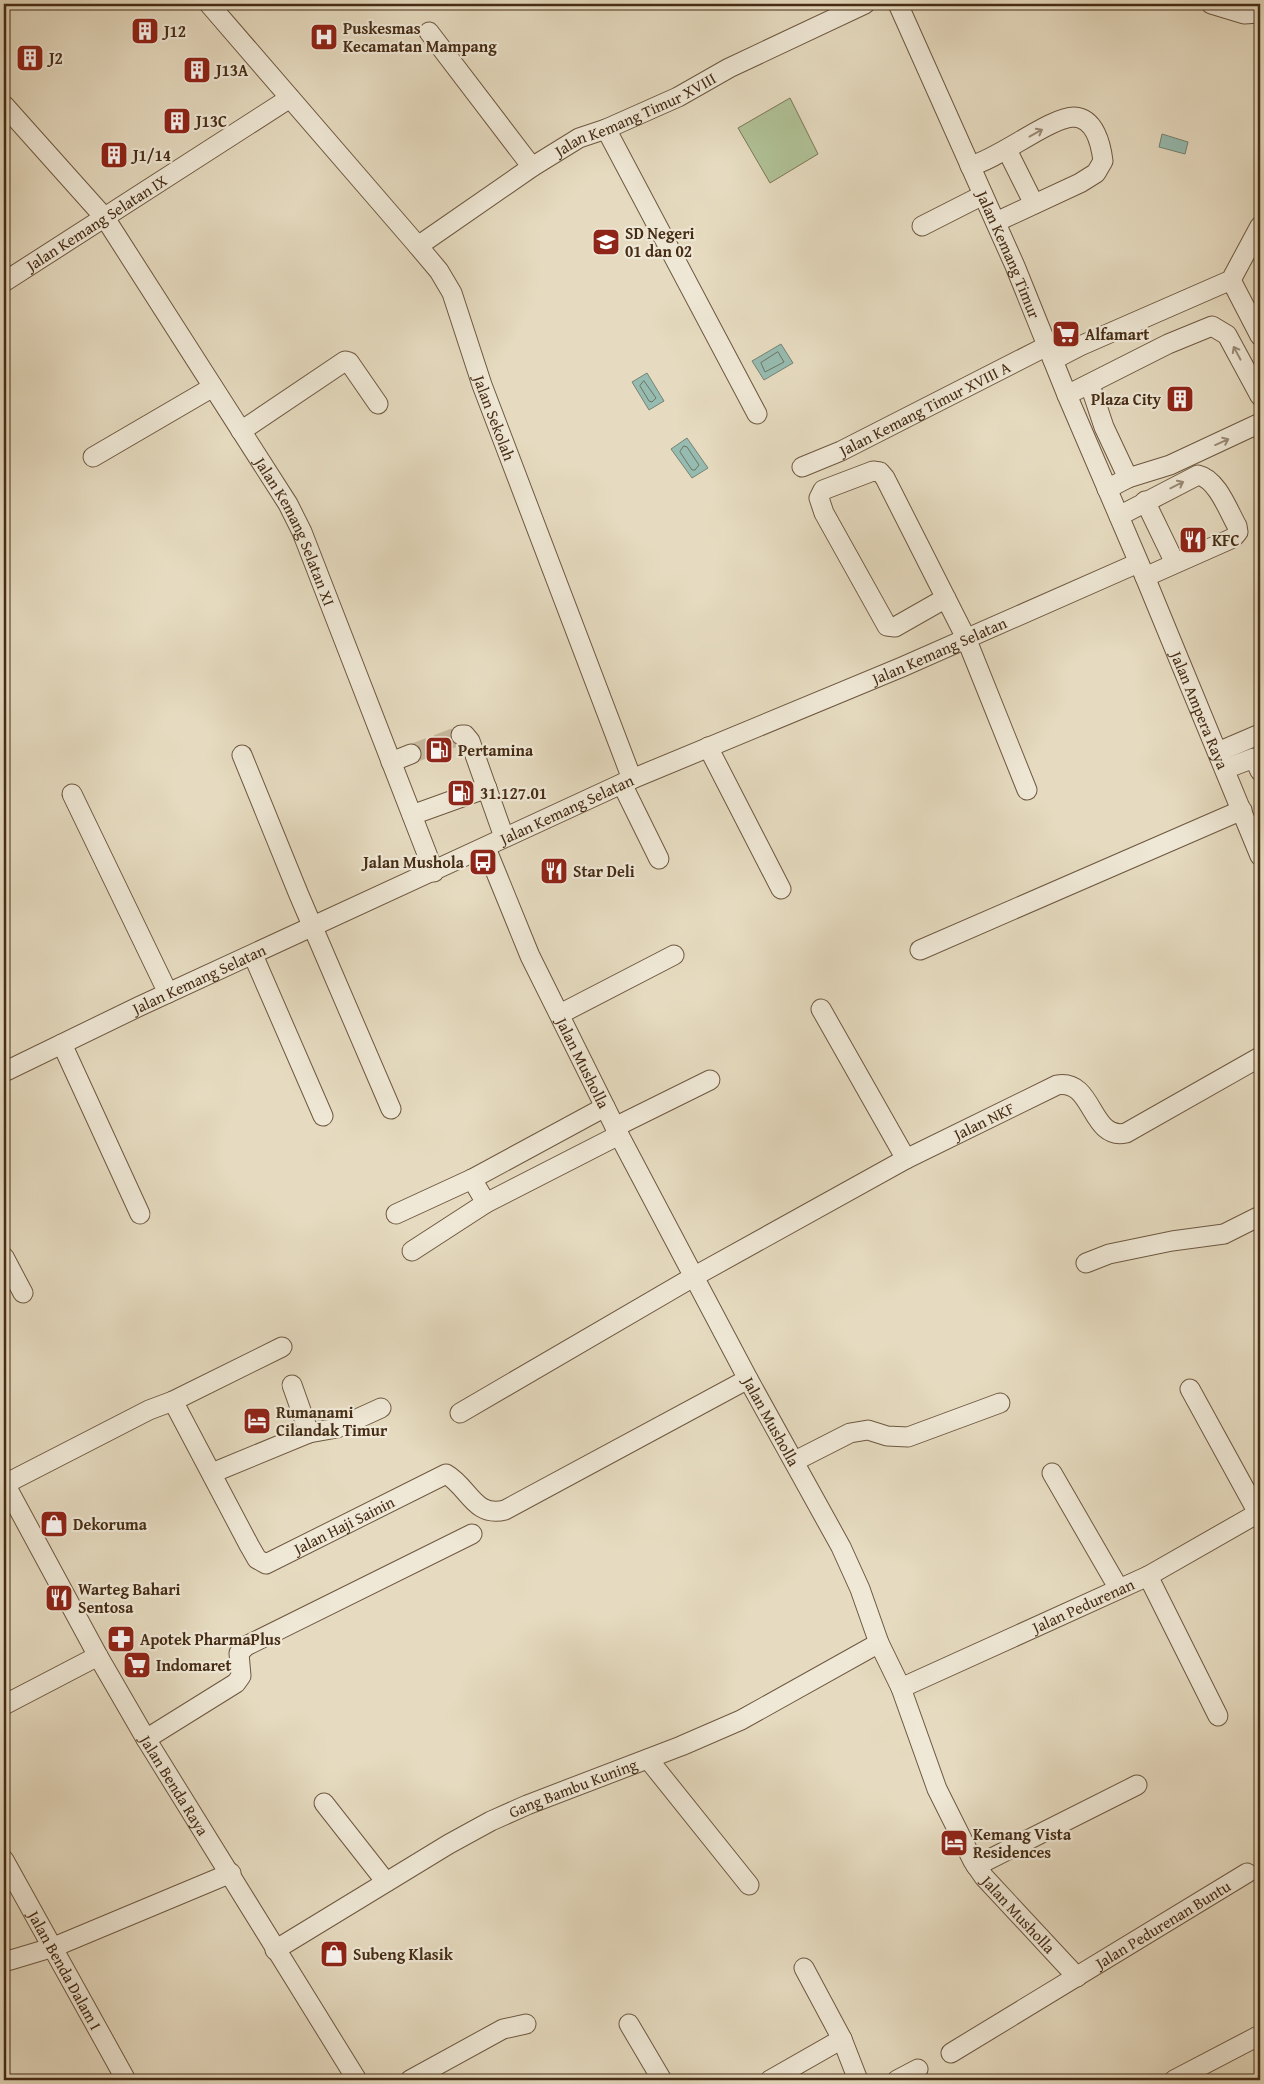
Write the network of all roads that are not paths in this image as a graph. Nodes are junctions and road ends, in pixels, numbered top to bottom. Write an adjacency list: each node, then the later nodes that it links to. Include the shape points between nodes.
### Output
1 (865, 4): 9 (street, Jalan Kemang Timur XVIII)
2 (898, 4): 11 (street, Jalan Kemang Timur)
3 (1212, 4): 5 (street, via 1244,14)
4 (218, 7): 7 (street, Jalan Sekolah)
5 (1260, 13)
6 (429, 32): 12 (street)
7 (290, 98): 15 (street, Jalan Kemang Selatan IX); 19 (street, Jalan Sekolah)
8 (4, 105): 15 (street, Jalan Kemang Selatan XI)
9 (606, 129): 12 (street, Jalan Kemang Timur XVIII, via 579,138); 29 (street)
10 (1007, 150): 11 (street); 14 (street); 14 (street, one-way to 14, via 1054,123 1074,117 1097,133 1103,161 1096,173 1060,194)
11 (970, 166): 13 (street, Jalan Kemang Timur)
12 (532, 167): 19 (street, Jalan Kemang Timur XVIII)
13 (983, 195): 16 (street, Jalan Kemang Timur); 17 (street)
14 (1034, 204): 16 (street)
15 (105, 218): 21 (street, Jalan Kemang Selatan IX); 25 (street, Jalan Kemang Selatan XI)
16 (996, 222): 23 (street, Jalan Kemang Timur)
17 (922, 226)
18 (1260, 226): 20 (street)
19 (418, 246): 50 (street, Jalan Sekolah, via 452,293 482,385)
20 (1231, 280): 22 (street); 23 (street, Jalan Kemang Timur XVIII A, via 1073,349)
21 (4, 282)
22 (1260, 336)
23 (1050, 353): 26 (street, Jalan Kemang Timur); 33 (street, Jalan Kemang Timur XVIII A)
24 (1090, 385): 26 (street); 27 (street, one-way to 24, via 1227,335 1212,326 1168,344); 34 (street, via 1104,427)
25 (213, 387): 31 (street, Jalan Kemang Selatan XI); 32 (street)
26 (1066, 395): 35 (street, Jalan Kemang Timur)
27 (1260, 396)
28 (378, 404): 31 (street, via 349,362 345,361)
29 (757, 414)
30 (1260, 423): 34 (street, one-way to 30, via 1156,470)
31 (241, 431): 48 (street, Jalan Kemang Selatan XI, via 302,532)
32 (92, 458)
33 (802, 467)
34 (1128, 478): 35 (street)
35 (1107, 488): 37 (street, Jalan Kemang Timur)
36 (1145, 501): 37 (street, Jalan Kemang Selatan); 38 (street); 38 (street, Jalan Kemang Selatan, one-way to 38, via 1198,474 1207,477 1237,526 1238,532 1233,538)
37 (1118, 516): 39 (street, Jalan Kemang Timur)
38 (1175, 563): 39 (street, Jalan Kemang Selatan)
39 (1142, 570): 41 (street, Jalan Kemang Selatan); 47 (street, Jalan Ampera Raya)
40 (946, 598): 40 (street, via 895,626 888,626 824,513 819,498 823,490 873,471 880,472); 41 (street)
41 (966, 638): 44 (street, Jalan Kemang Selatan); 52 (street)
42 (461, 734): 51 (street, via 470,740)
43 (1260, 734): 47 (street)
44 (708, 747): 50 (street, Jalan Kemang Selatan); 61 (street)
45 (411, 754): 48 (street)
46 (242, 755): 62 (street)
47 (1222, 761): 49 (street, via 1254,758); 54 (street, Jalan Ampera Raya)
48 (391, 762): 55 (street, Jalan Kemang Selatan XI)
49 (1260, 771)
50 (627, 782): 56 (street, Jalan Kemang Selatan); 59 (street, Jalan Sekolah)
51 (487, 788): 55 (street); 56 (street)
52 (1027, 790)
53 (72, 794): 66 (street)
54 (1249, 813): 58 (street, Jalan Ampera Raya); 63 (street)
55 (412, 815): 60 (street, Jalan Kemang Selatan XI)
56 (504, 837): 57 (street, Jalan Kemang Selatan)
57 (486, 848): 60 (street, Jalan Kemang Selatan); 68 (street, Jalan Musholla, via 530,956)
58 (1260, 856)
59 (659, 859)
60 (434, 872): 62 (street, Jalan Kemang Selatan)
61 (781, 889)
62 (313, 928): 64 (street, Jalan Kemang Selatan); 74 (street)
63 (920, 950)
64 (253, 955): 66 (street, Jalan Kemang Selatan); 75 (street)
65 (674, 955): 68 (street)
66 (168, 993): 69 (street, Jalan Kemang Selatan)
67 (821, 1009): 77 (street)
68 (560, 1014): 73 (street, Jalan Musholla)
69 (62, 1044): 71 (street, Jalan Kemang Selatan); 80 (street)
70 (1260, 1057): 77 (street, Jalan NKF, via 1126,1133 1109,1132 1081,1093 1063,1084)
71 (4, 1072)
72 (710, 1080): 76 (street)
73 (605, 1108): 76 (street, Jalan Musholla); 78 (street)
74 (391, 1110)
75 (323, 1116)
76 (617, 1131): 79 (street); 86 (street, Jalan Musholla)
77 (906, 1159): 86 (street, Jalan NKF)
78 (472, 1179): 79 (street); 81 (street)
79 (486, 1203): 83 (street)
80 (140, 1214)
81 (396, 1214)
82 (1260, 1216): 85 (street, via 1224,1234 1172,1240)
83 (412, 1251)
84 (4, 1257): 87 (street)
85 (1086, 1262)
86 (695, 1276): 89 (street, Jalan Musholla); 95 (street, Jalan NKF)
87 (23, 1293)
88 (282, 1347): 92 (street)
89 (748, 1379): 97 (street, Jalan Musholla); 98 (street, Jalan Haji Sainin, via 505,1510 483,1509 446,1474 266,1564 254,1555)
90 (292, 1385): 96 (street)
91 (1190, 1389): 101 (street)
92 (173, 1401): 98 (street, Jalan Haji Sainin); 100 (street)
93 (1000, 1402): 97 (street, via 908,1437 887,1436 868,1430 850,1433)
94 (381, 1408): 96 (street, via 329,1431)
95 (460, 1413)
96 (309, 1433): 98 (street)
97 (795, 1460): 105 (street, Jalan Musholla, via 841,1546)
98 (212, 1473)
99 (1052, 1473): 104 (street)
100 (4, 1483): 106 (street, Jalan Benda Raya)
101 (1259, 1513): 103 (street, Jalan Pedurenan)
102 (472, 1534): 110 (street, via 246,1646 239,1653 241,1676 236,1684)
103 (1148, 1576): 104 (street, Jalan Pedurenan); 109 (street)
104 (1119, 1589): 107 (street, Jalan Pedurenan)
105 (879, 1643): 107 (street, Jalan Musholla); 111 (street, Gang Bambu Kuning, via 762,1710)
106 (98, 1656): 108 (street); 110 (street, Jalan Benda Raya)
107 (901, 1688): 115 (street, Jalan Musholla, via 937,1789)
108 (4, 1705)
109 (1218, 1716)
110 (146, 1739): 116 (street, Jalan Benda Raya)
111 (648, 1758): 118 (street, Gang Bambu Kuning, via 527,1804 449,1844); 119 (street)
112 (1137, 1785): 115 (street)
113 (324, 1803): 118 (street)
114 (4, 1860): 120 (street, Jalan Benda Dalam I)
115 (976, 1866): 124 (street, Jalan Musholla)
116 (231, 1873): 120 (street); 121 (street, Jalan Benda Raya)
117 (1247, 1873): 124 (street, Jalan Pedurenan Buntu)
118 (386, 1882): 121 (street, Gang Bambu Kuning)
119 (749, 1885)
120 (54, 1947): 122 (street); 131 (street, Jalan Benda Dalam I)
121 (275, 1950): 132 (street, Jalan Benda Raya)
122 (4, 1962)
123 (804, 1968): 128 (street)
124 (1077, 1977): 129 (street, Jalan Pedurenan Buntu)
125 (526, 2024): 133 (street, via 503,2029)
126 (629, 2024): 134 (street)
127 (1260, 2036): 138 (street)
128 (842, 2039): 135 (street); 136 (street)
129 (951, 2053)
130 (918, 2069): 137 (street)
131 (126, 2080)
132 (357, 2080)
133 (410, 2080)
134 (662, 2080)
135 (770, 2080)
136 (858, 2080)
137 (897, 2080)
138 (1174, 2080)

